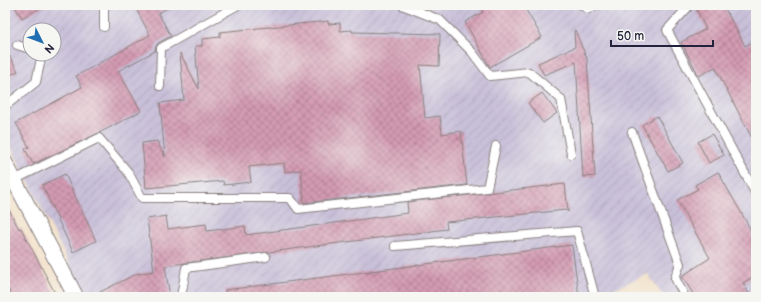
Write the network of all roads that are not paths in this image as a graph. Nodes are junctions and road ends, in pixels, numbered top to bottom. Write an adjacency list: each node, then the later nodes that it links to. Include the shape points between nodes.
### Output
1 (104, 5): 7 (lane)
2 (238, 5): 11 (lane, via 161,48)
3 (402, 5): 15 (lane, via 440,20 472,52 490,76 529,72 561,99)
4 (581, 5): 5 (lane, via 588,9)
5 (597, 5)
6 (690, 5): 18 (lane, via 667,30)
7 (104, 27)
8 (17, 45): 9 (lane)
9 (22, 47)
10 (40, 62): 12 (lane, via 36,82)
11 (160, 86)
12 (5, 106)
13 (632, 132): 24 (lane, via 680,264 676,278)
14 (496, 146): 17 (lane, via 487,188 298,209 290,198 142,198 128,172 99,138)
15 (571, 154)
16 (5, 163): 17 (street)
17 (14, 180): 21 (street)
18 (756, 194)
19 (395, 246): 23 (lane, via 577,231)
20 (266, 257): 22 (lane, via 186,268)
21 (76, 297)
22 (181, 297)
23 (595, 297)
24 (685, 297)

